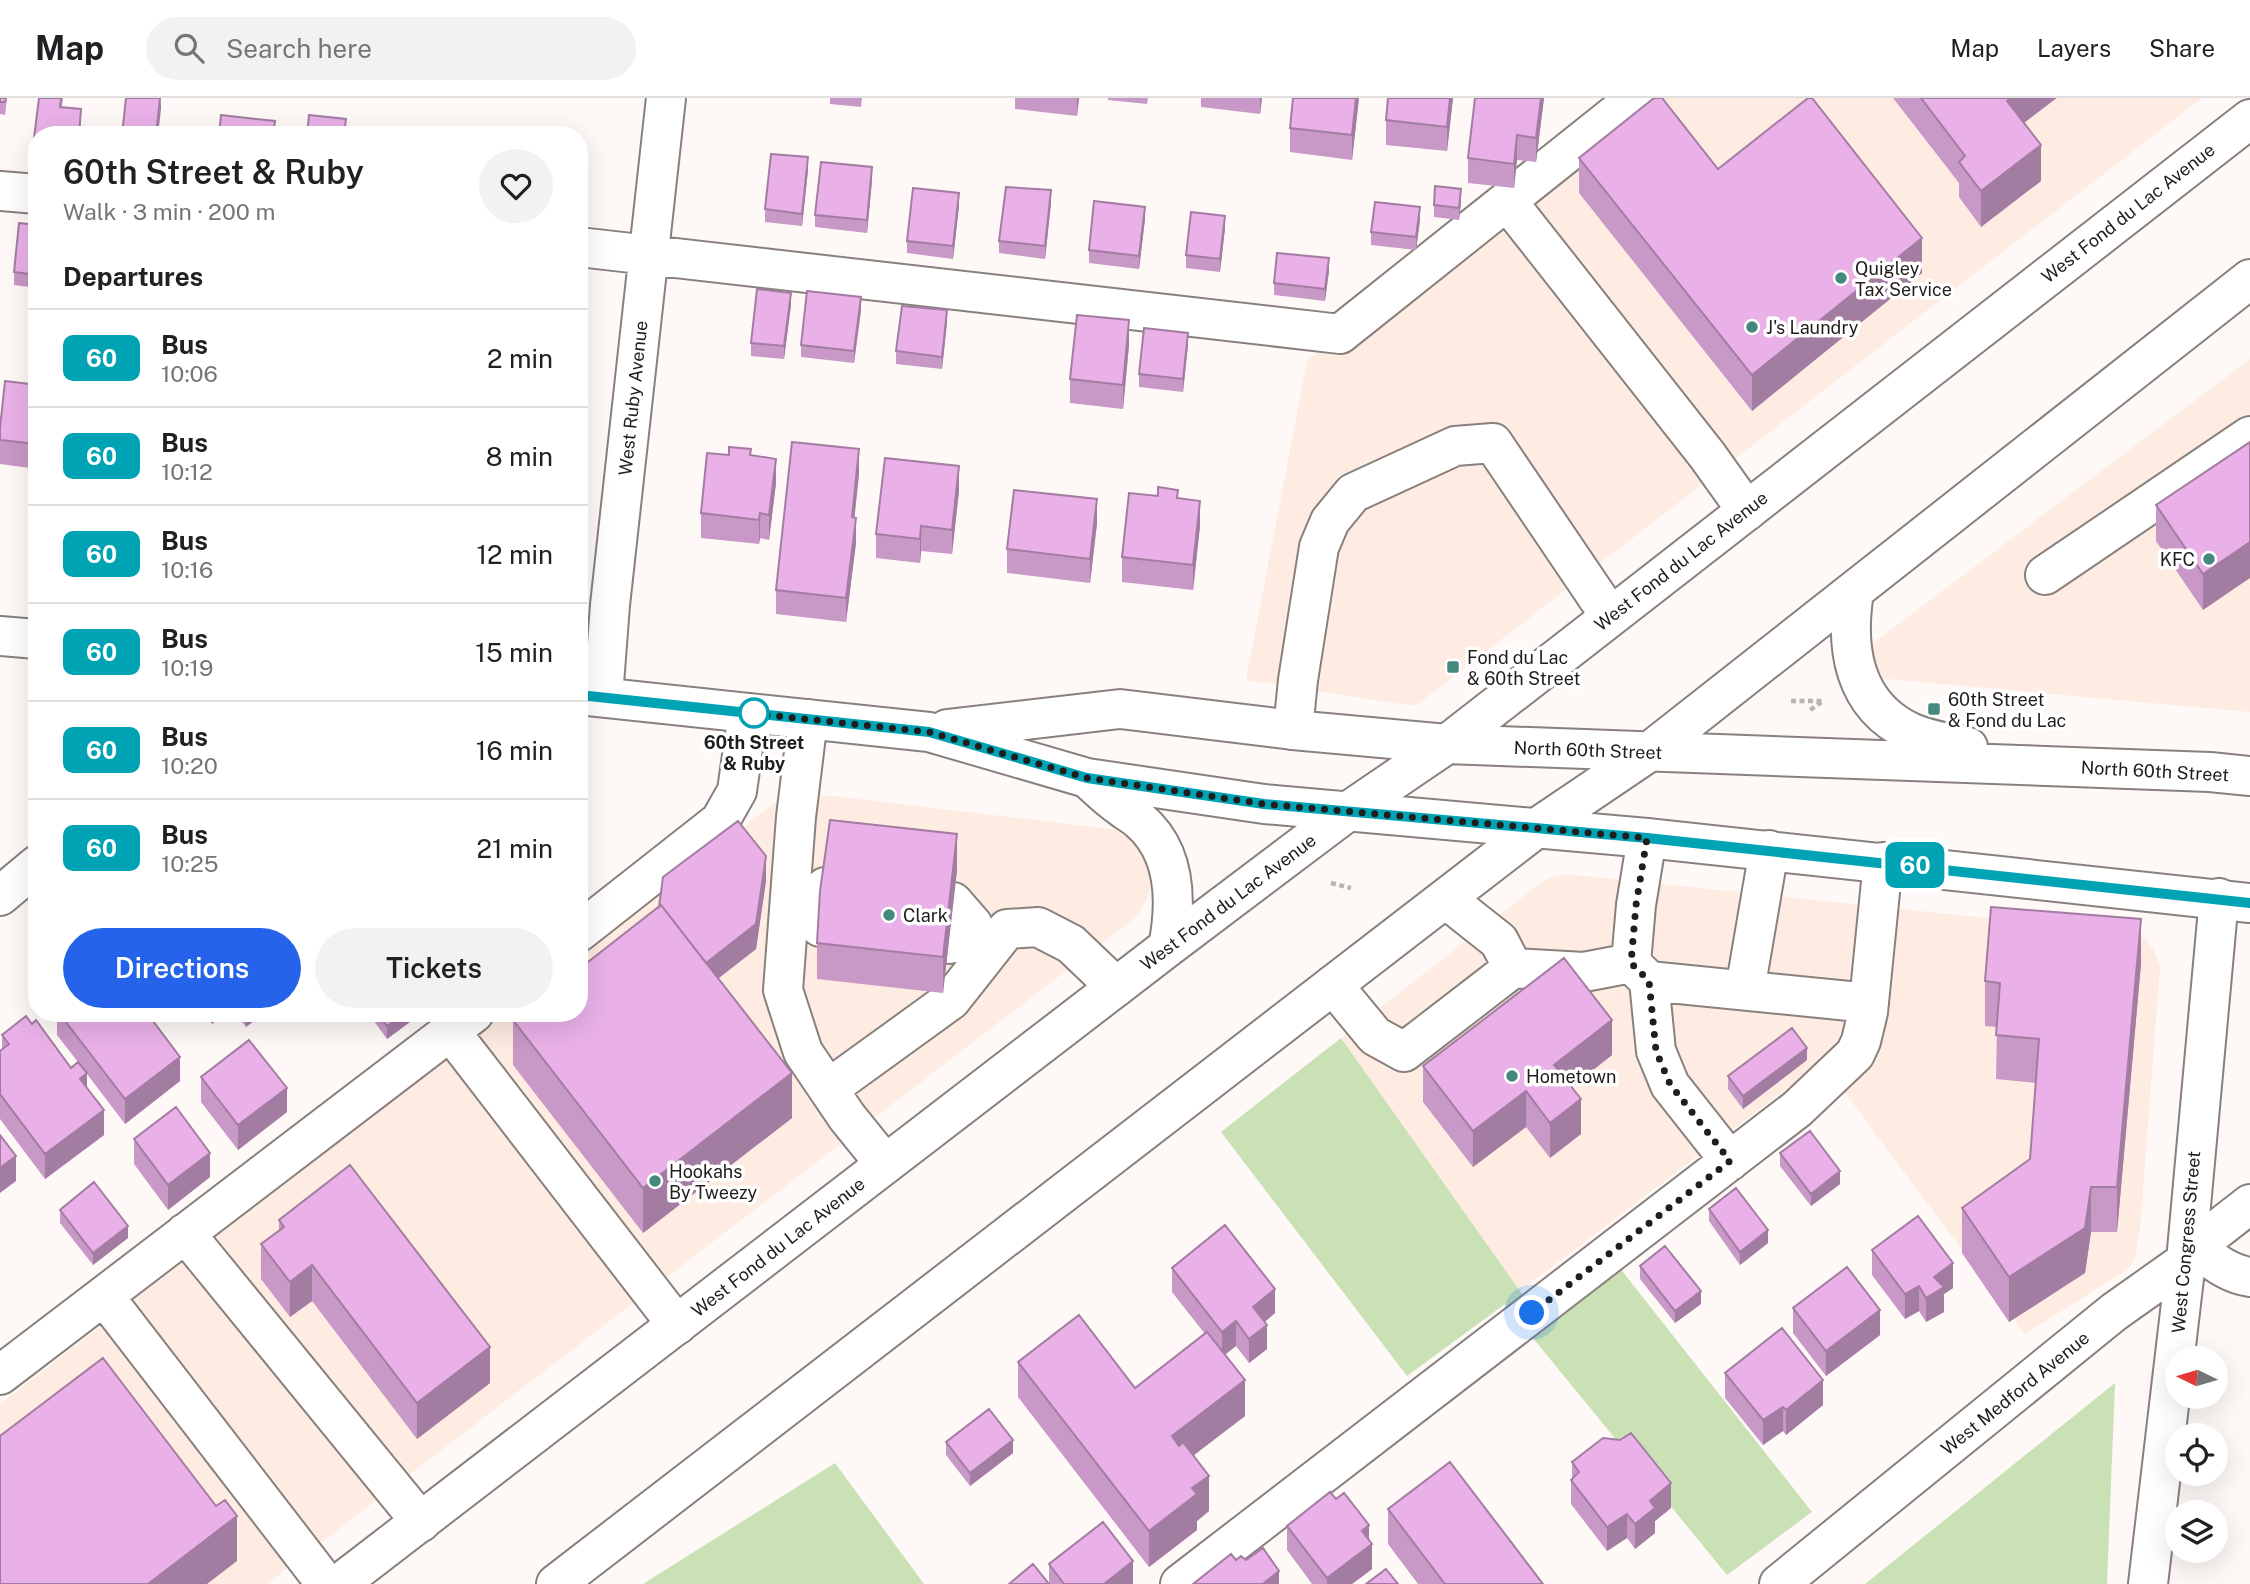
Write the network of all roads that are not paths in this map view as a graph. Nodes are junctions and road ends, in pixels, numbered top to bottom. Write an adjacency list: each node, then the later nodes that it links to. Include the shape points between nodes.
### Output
1 (666, 98): 8 (main road, West Ruby Avenue)
2 (1636, 98): 6 (main road)
3 (2250, 118): 11 (main road, West Fond du Lac Avenue)
4 (0, 191): 5 (main road)
5 (28, 193)
6 (1507, 201): 8 (main road, via 1340,334); 11 (main road)
7 (588, 248): 8 (main road)
8 (648, 254): 17 (main road, West Ruby Avenue, via 610,605)
9 (2250, 279): 13 (main road)
10 (2250, 436): 12 (main road)
11 (1747, 510): 14 (main road, West Fond du Lac Avenue)
12 (2045, 575)
13 (1854, 592): 23 (main road); 24 (main road, via 1851,648 1865,692 1883,715 1932,740)
14 (1609, 616): 20 (main road, via 1493,443 1455,446 1353,494 1330,521 1319,547); 22 (main road, West Fond du Lac Avenue)
15 (0, 636): 16 (main road)
16 (28, 638)
17 (591, 696): 18 (main road, North 60th Street)
18 (748, 713): 19 (main road, North 60th Street); 36 (main road, via 737,791 720,821)
19 (808, 719): 21 (main road, North 60th Street); 45 (main road, via 810,906 783,990 803,1052)
20 (1293, 730): 21 (main road, North 60th Street, via 1120,709); 22 (main road, North 60th Street)
21 (929, 732): 26 (main road, North 60th Street)
22 (1447, 744): 23 (main road, North 60th Street); 27 (main road, West Fond du Lac Avenue)
23 (1650, 752): 24 (main road, North 60th Street); 28 (main road)
24 (2055, 766): 25 (main road, North 60th Street)
25 (2250, 776)
26 (1087, 778): 27 (main road, North 60th Street); 37 (main road, via 1139,820 1163,852 1174,901)
27 (1347, 812): 28 (main road, North 60th Street); 37 (main road, West Fond du Lac Avenue)
28 (1538, 827): 29 (main road, North 60th Street); 34 (main road)
29 (1647, 838): 30 (main road, North 60th Street); 39 (main road, via 1636,905)
30 (1769, 850): 31 (main road, North 60th Street); 42 (main road)
31 (1883, 862): 35 (main road, North 60th Street); 43 (main road)
32 (28, 872): 33 (main road)
33 (0, 896)
34 (1446, 899): 38 (main road, via 1499,941); 40 (main road)
35 (2234, 901): 50 (main road, West Congress Street)
36 (588, 925)
37 (1168, 947): 41 (main road, West Fond du Lac Avenue)
38 (1513, 968): 39 (main road); 40 (main road, via 1404,1052 1375,1036)
39 (1640, 972): 42 (main road); 46 (main road, via 1656,1051 1670,1084)
40 (1334, 985): 58 (main road)
41 (1116, 987): 45 (main road, via 1071,944 1038,927 971,925 951,1000); 47 (main road, West Fond du Lac Avenue)
42 (1745, 990): 43 (main road)
43 (1869, 1003): 46 (main road, via 1855,1054 1797,1109)
44 (462, 1022): 49 (main road); 53 (main road)
45 (828, 1089): 47 (main road)
46 (1730, 1161): 59 (main road)
47 (886, 1164): 53 (main road, West Fond du Lac Avenue)
48 (2250, 1204): 50 (main road, West Medford Avenue)
49 (185, 1233): 52 (main road); 55 (main road)
50 (2190, 1254): 51 (main road); 60 (main road, West Medford Avenue); 61 (main road, West Congress Street)
51 (2250, 1277)
52 (104, 1296): 54 (main road); 56 (main road)
53 (677, 1325): 55 (main road, West Fond du Lac Avenue)
54 (0, 1375)
55 (421, 1522): 57 (main road, West Fond du Lac Avenue)
56 (326, 1584)
57 (339, 1584)
58 (556, 1584)
59 (1180, 1584)
60 (1779, 1584)
61 (2148, 1584)

